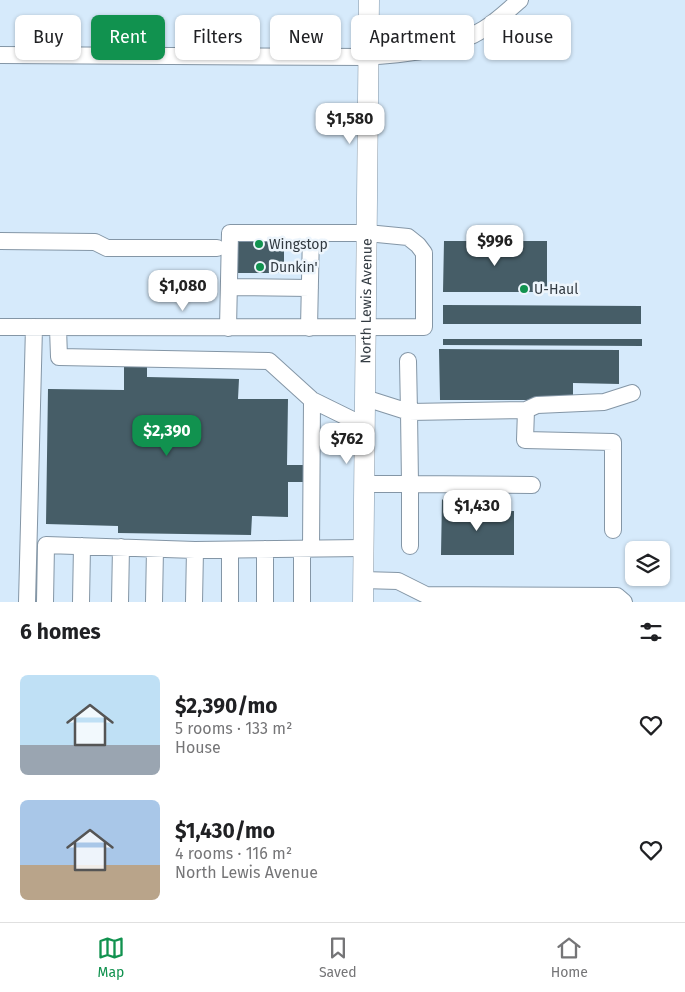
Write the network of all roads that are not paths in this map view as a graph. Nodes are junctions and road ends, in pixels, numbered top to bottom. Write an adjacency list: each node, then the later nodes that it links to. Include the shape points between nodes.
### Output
1 (369, 0): 3 (main road, North Lewis Avenue)
2 (520, 0): 4 (street)
3 (369, 15)
4 (474, 33)
5 (0, 55): 6 (street)
6 (351, 57)
7 (368, 60): 9 (main road, North Lewis Avenue)
8 (311, 233): 9 (street); 12 (street, via 230,233); 13 (street)
9 (367, 233): 19 (main road, North Lewis Avenue); 19 (street, via 408,237 424,253 424,327)
10 (0, 241): 11 (street, via 96,242 107,248)
11 (217, 248)
12 (229, 287): 13 (street); 17 (street)
13 (310, 288): 18 (street)
14 (0, 327): 15 (street)
15 (34, 327): 16 (street); 42 (street)
16 (58, 328): 17 (street); 23 (street, via 59,357 269,361)
17 (228, 328): 18 (street)
18 (309, 328): 19 (street)
19 (366, 328): 22 (main road, North Lewis Avenue)
20 (408, 360): 25 (street)
21 (632, 393): 24 (street, via 604,402 537,405)
22 (365, 398): 25 (street); 26 (main road, North Lewis Avenue)
23 (312, 400): 26 (street); 37 (street)
24 (526, 410): 25 (street); 30 (street, via 525,440 613,442)
25 (409, 412): 28 (street)
26 (364, 426): 27 (main road, North Lewis Avenue)
27 (364, 484): 28 (street); 34 (main road, North Lewis Avenue)
28 (410, 484): 29 (street); 32 (street)
29 (532, 485)
30 (614, 530)
31 (82, 546): 33 (street); 43 (street, via 46,545); 44 (street)
32 (410, 546)
33 (121, 547): 35 (street); 45 (street)
34 (363, 548): 37 (street); 40 (main road, North Lewis Avenue)
35 (155, 549): 38 (street); 46 (street)
36 (265, 549): 37 (street); 39 (street); 49 (street)
37 (307, 549): 50 (street)
38 (195, 550): 39 (street); 47 (street)
39 (230, 550): 48 (street)
40 (363, 580): 41 (street, via 398,581); 51 (main road, North Lewis Avenue)
41 (410, 595): 52 (street, via 617,596)
42 (27, 602)
43 (45, 602)
44 (81, 602)
45 (120, 602)
46 (154, 602)
47 (194, 602)
48 (230, 602)
49 (265, 602)
50 (302, 602)
51 (363, 602)
52 (624, 602)

